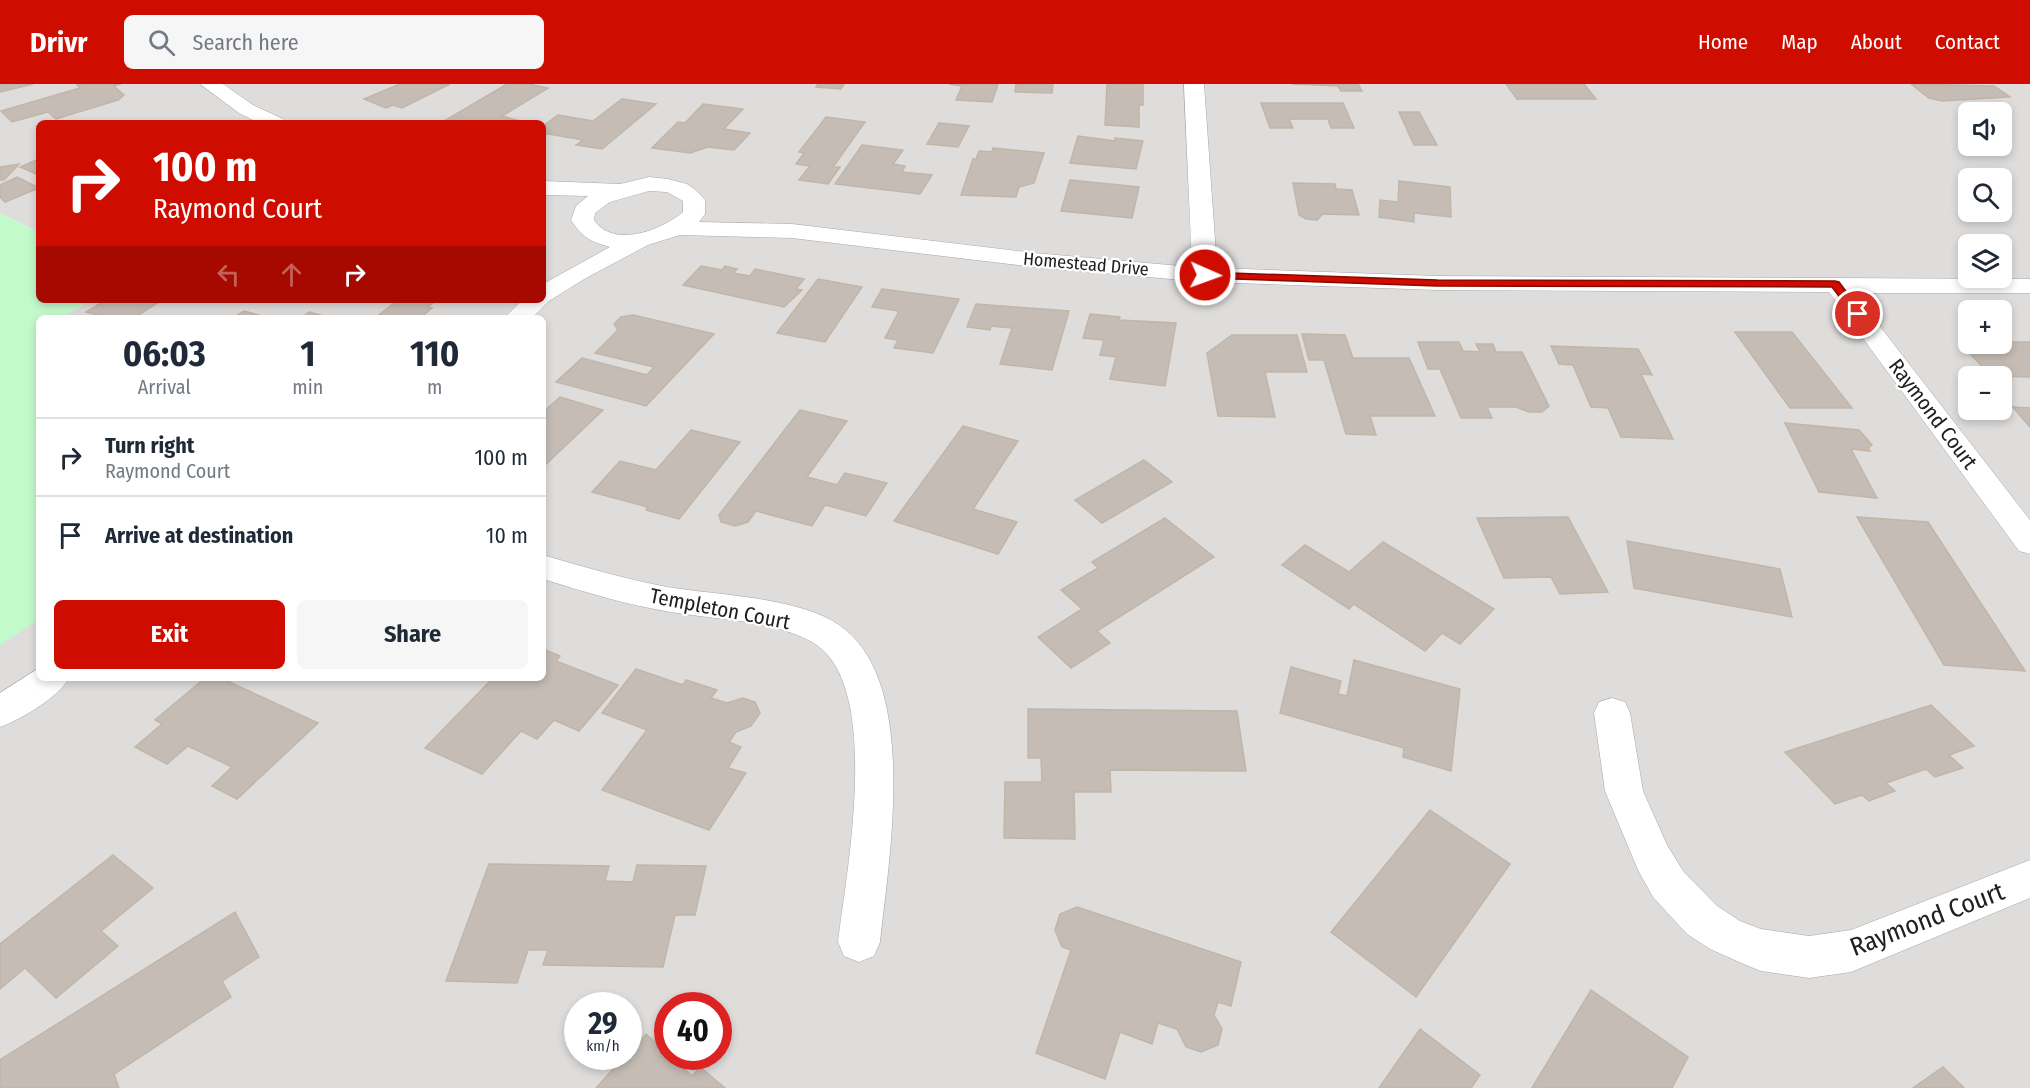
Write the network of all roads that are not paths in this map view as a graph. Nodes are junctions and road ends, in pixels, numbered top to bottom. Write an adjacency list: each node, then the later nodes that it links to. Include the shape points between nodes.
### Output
1 (210, 84): 3 (street)
2 (1194, 84): 12 (street)
3 (270, 120)
4 (546, 188): 5 (street)
5 (618, 190): 7 (street, Homestead Drive, via 665,185 688,193); 8 (street, via 585,211)
6 (546, 197): 8 (street, via 572,207)
7 (694, 200): 9 (street, via 694,214); 10 (street, Homestead Drive)
8 (585, 224): 11 (street, via 596,235 609,239); 15 (street, via 584,248 570,270)
9 (678, 228): 10 (street, Homestead Drive); 11 (street, Homestead Drive)
10 (792, 231): 12 (street, Homestead Drive, via 1034,260)
11 (644, 239): 16 (street)
12 (1205, 275): 13 (street, Homestead Drive, via 1437,283)
13 (1835, 284): 14 (street, Homestead Drive); 19 (street, Raymond Court)
14 (2030, 286)
15 (546, 292)
16 (546, 293)
17 (534, 303): 18 (street)
18 (520, 315)
19 (2030, 543)
20 (546, 568): 25 (street, Templeton Court, via 671,600 736,608 791,621 827,634 850,654 865,682 873,724 874,781)
21 (46, 681): 22 (street)
22 (0, 712)
23 (1612, 713): 24 (street, Raymond Court, via 1624,791 1668,884 1702,921 1761,950 1809,957 1851,951)
24 (2030, 879)
25 (859, 942)

